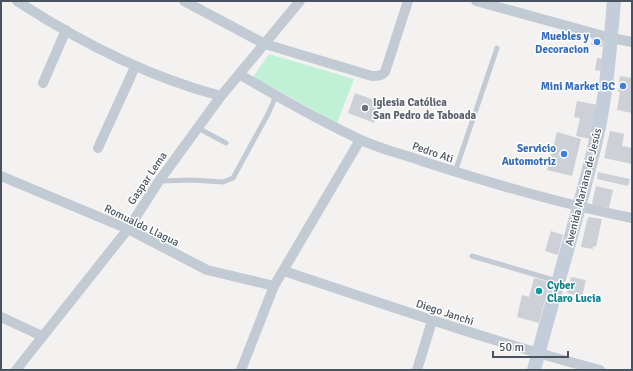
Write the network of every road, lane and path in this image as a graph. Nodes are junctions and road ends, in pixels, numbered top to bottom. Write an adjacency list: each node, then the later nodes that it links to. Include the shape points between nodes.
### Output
1 (17, 1): 7 (street)
2 (300, 1): 10 (street, Gaspar Lema)
3 (408, 1): 10 (street, via 382,75 372,76)
4 (476, 1): 8 (street)
5 (614, 1): 8 (street, Avenida Mariana de Jesús)
6 (191, 2): 10 (street)
7 (66, 30): 12 (street); 14 (street)
8 (611, 38): 9 (street); 24 (street, Avenida Mariana de Jesús, via 600,116)
9 (632, 42)
10 (265, 44): 13 (street, Gaspar Lema)
11 (497, 48): 21 (lane)
12 (135, 67): 15 (street); 20 (street)
13 (239, 74): 15 (street, Gaspar Lema); 16 (street, Pedro Ati)
14 (43, 83)
15 (221, 96): 17 (street, Gaspar Lema)
16 (276, 96): 18 (street, Pedro Ati); 23 (lane, via 233,178 223,182)
17 (198, 128): 19 (lane); 23 (street, Gaspar Lema)
18 (360, 140): 21 (street, Pedro Ati); 28 (street)
19 (226, 143)
20 (98, 148)
21 (455, 172): 24 (street, Pedro Ati)
22 (1, 176): 26 (street, Romualdo Llagua)
23 (159, 181): 26 (street, Gaspar Lema)
24 (580, 207): 25 (street, Pedro Ati); 29 (street, Avenida Mariana de Jesús)
25 (632, 218)
26 (128, 229): 30 (street, Romualdo Llagua, via 207,270); 33 (street, Gaspar Lema)
27 (472, 256): 29 (lane)
28 (284, 271): 30 (street); 32 (street, Diego Janchi)
29 (558, 282): 34 (street, Avenida Mariana de Jesús)
30 (274, 286): 36 (street)
31 (1, 317): 33 (street)
32 (432, 321): 34 (street, Diego Janchi); 37 (street)
33 (42, 336): 35 (street, Gaspar Lema)
34 (538, 354): 38 (street, Avenida Mariana de Jesús); 39 (street, Diego Janchi)
35 (16, 370)
36 (242, 370)
37 (417, 370)
38 (534, 370)
39 (600, 370)

